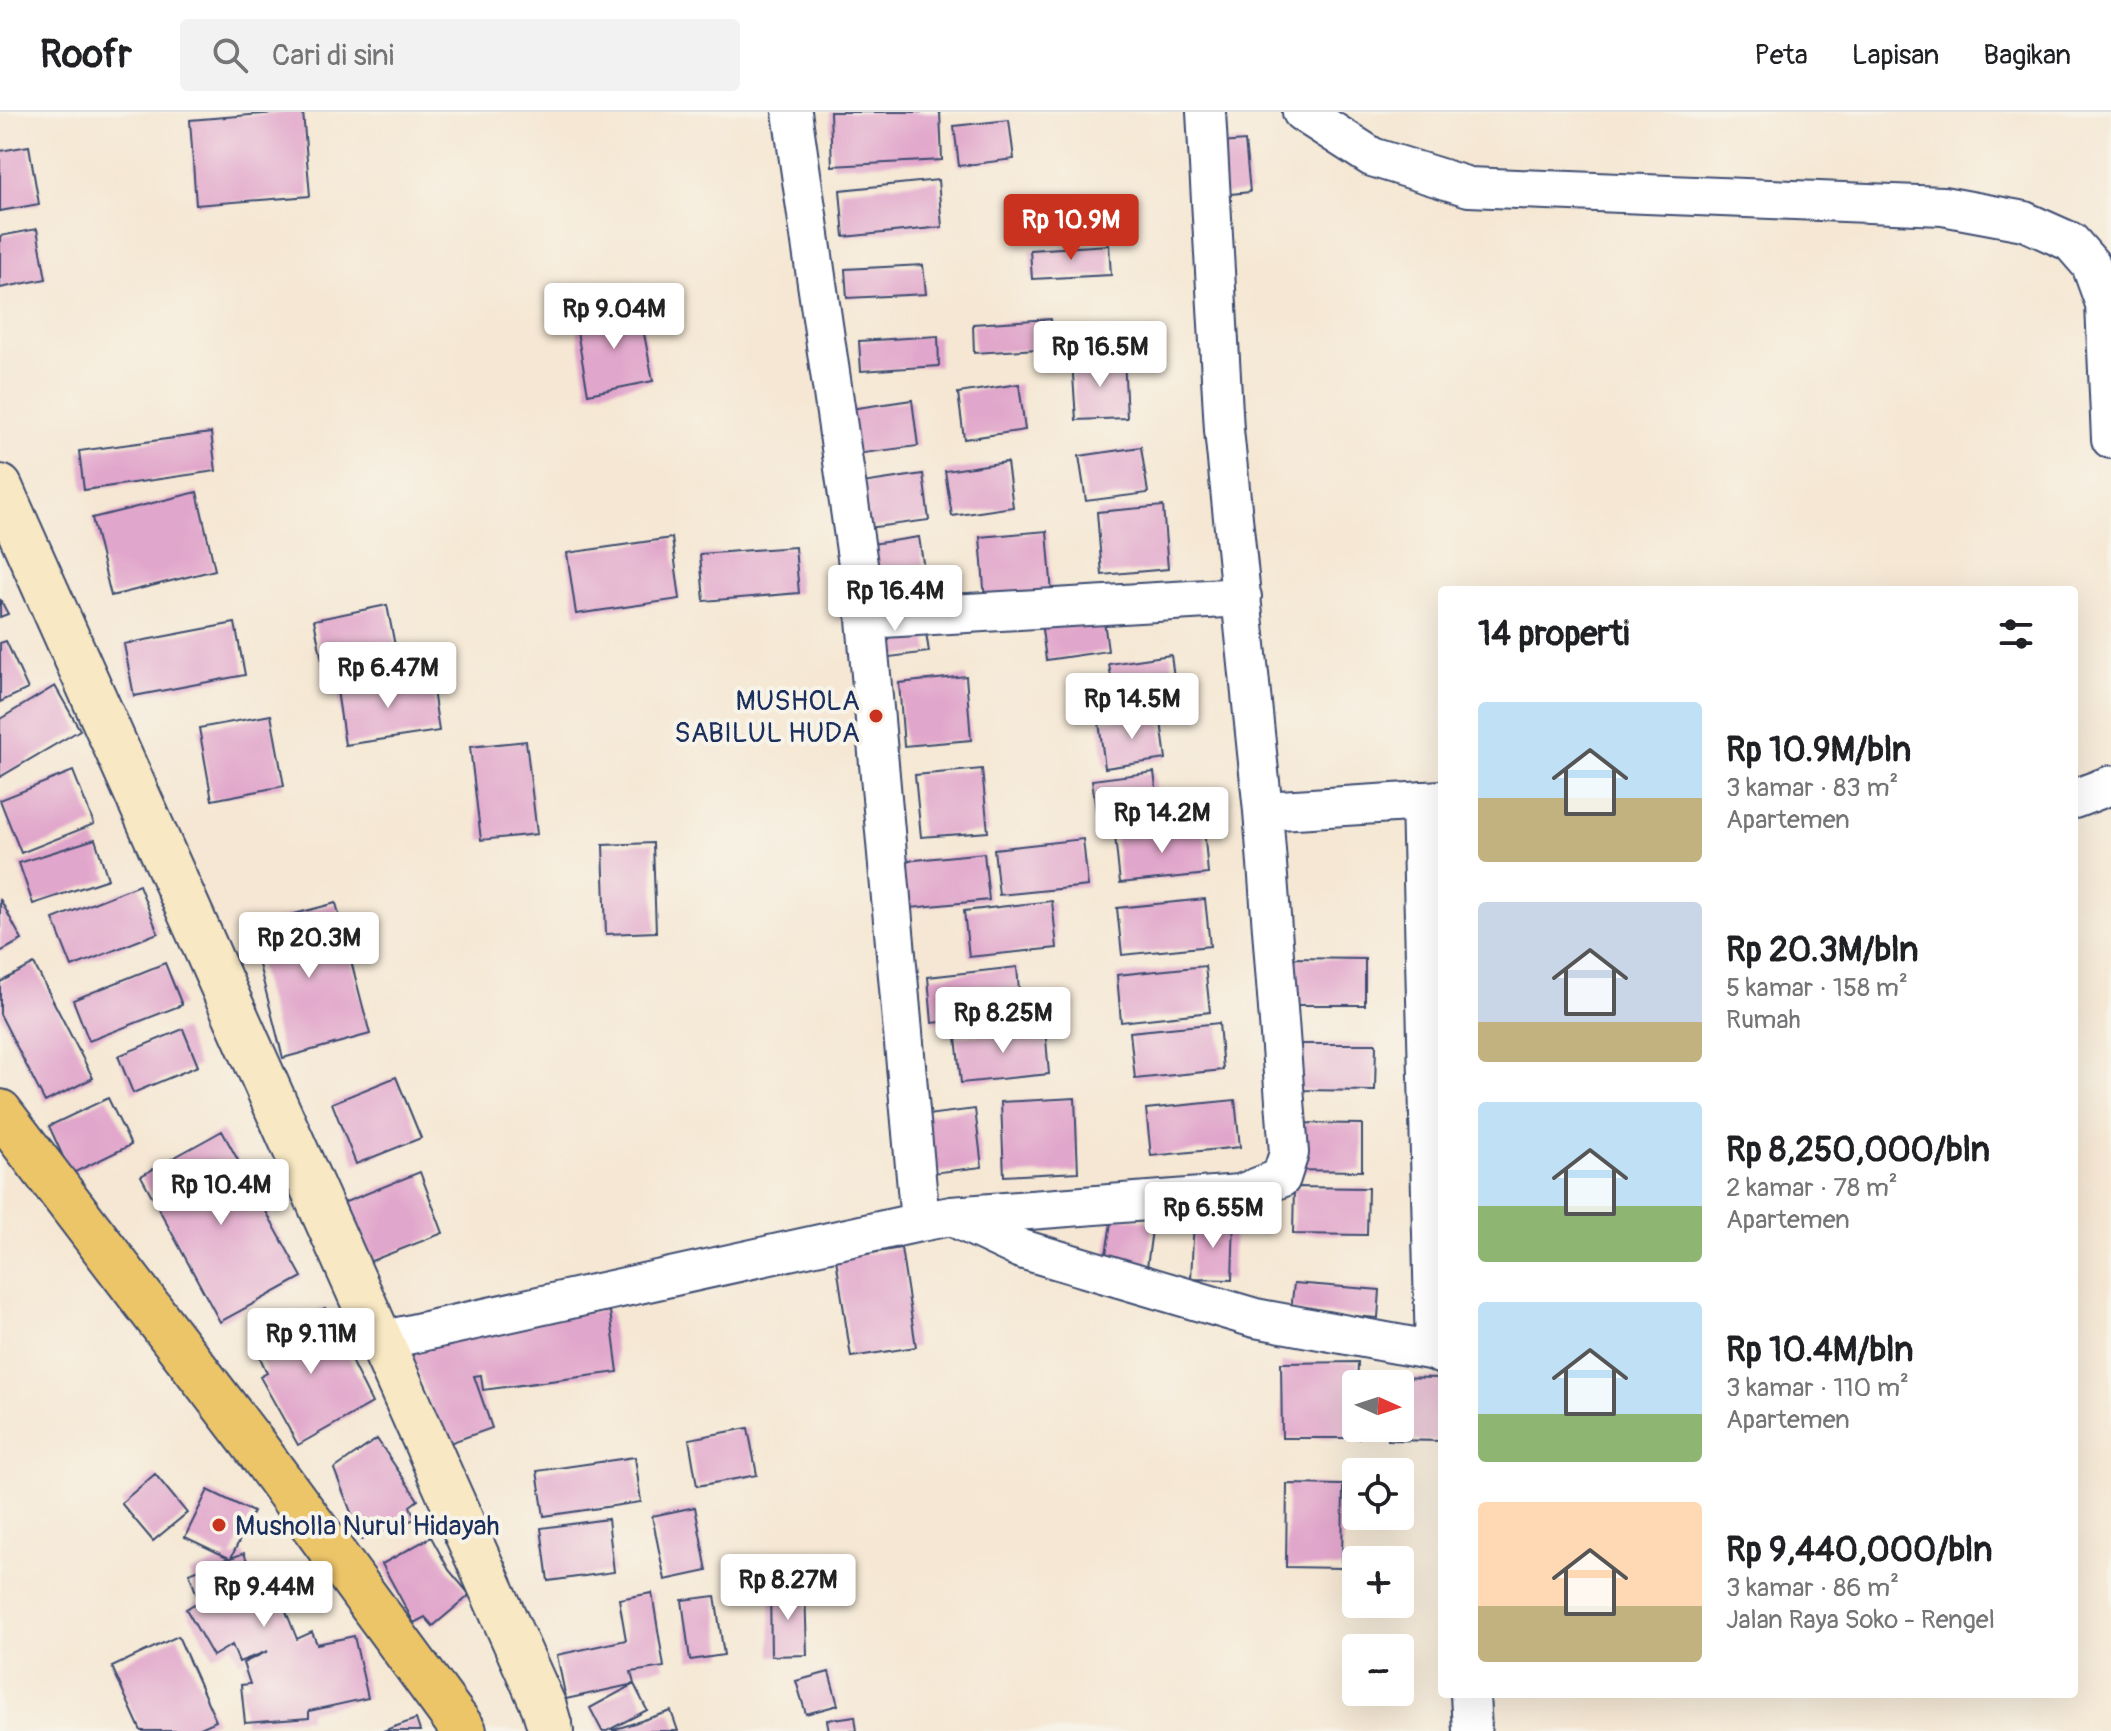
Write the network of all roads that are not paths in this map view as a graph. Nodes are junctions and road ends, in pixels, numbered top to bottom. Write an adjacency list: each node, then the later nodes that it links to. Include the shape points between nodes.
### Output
1 (792, 112): 7 (street)
2 (1206, 112): 6 (street, via 1224,430)
3 (1302, 112): 4 (street, via 1372,157 1469,187 1943,206 2024,221 2071,242 2091,265 2105,304)
4 (2111, 439)
5 (0, 487): 15 (street)
6 (1242, 597): 7 (street); 11 (street)
7 (866, 619): 13 (street)
8 (2111, 785): 9 (street)
9 (2078, 797)
10 (1431, 801): 11 (street); 14 (street)
11 (1263, 811): 13 (street, via 1289,1153 1281,1178 1240,1194)
12 (0, 1112): 18 (main road)
13 (935, 1219): 15 (street); 16 (street, via 1255,1318)
14 (1438, 1284)
15 (380, 1341): 19 (street)
16 (1438, 1353)
17 (1470, 1698): 20 (street)
18 (464, 1731)
19 (551, 1731)
20 (1472, 1731)

